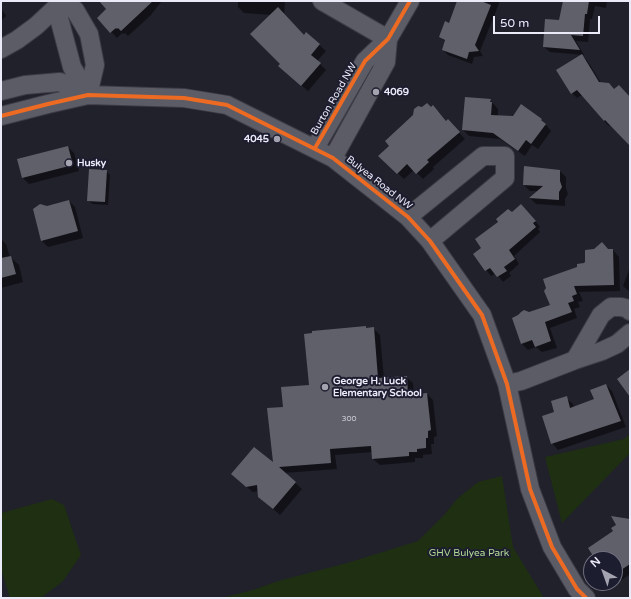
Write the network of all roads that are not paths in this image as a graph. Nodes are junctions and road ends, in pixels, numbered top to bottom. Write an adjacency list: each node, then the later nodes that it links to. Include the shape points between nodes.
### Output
1 (322, 1): 4 (street)
2 (61, 2): 5 (street, via 36,26); 7 (street, via 59,18 72,67); 7 (street, via 75,10 89,34 95,65)
3 (404, 3): 4 (street, Burton Road NW)
4 (388, 38): 9 (street, Burton Road NW, via 365,61); 10 (street, Burton Road NW, via 386,62)
5 (1, 49)
6 (1, 91): 7 (street, Bulyea Road NW, via 25,85 60,82)
7 (88, 96): 8 (street, Bulyea Road NW); 9 (street, Bulyea Road NW, via 184,98 227,105)
8 (1, 116)
9 (314, 148): 10 (street, Bulyea Road NW)
10 (333, 158): 11 (street, Bulyea Road NW)
11 (408, 217): 12 (street, Bulyea Road NW); 12 (street, Bulyea Road NW, via 483,156 505,156 505,178)
12 (430, 241): 16 (street, Bulyea Road NW, via 482,316)
13 (630, 311): 15 (street, via 621,306 611,307 601,315)
14 (630, 333): 15 (street, via 617,344)
15 (575, 360): 16 (street)
16 (507, 384): 17 (street, Bulyea Road NW, via 530,489 552,547 576,589)
17 (586, 598)

